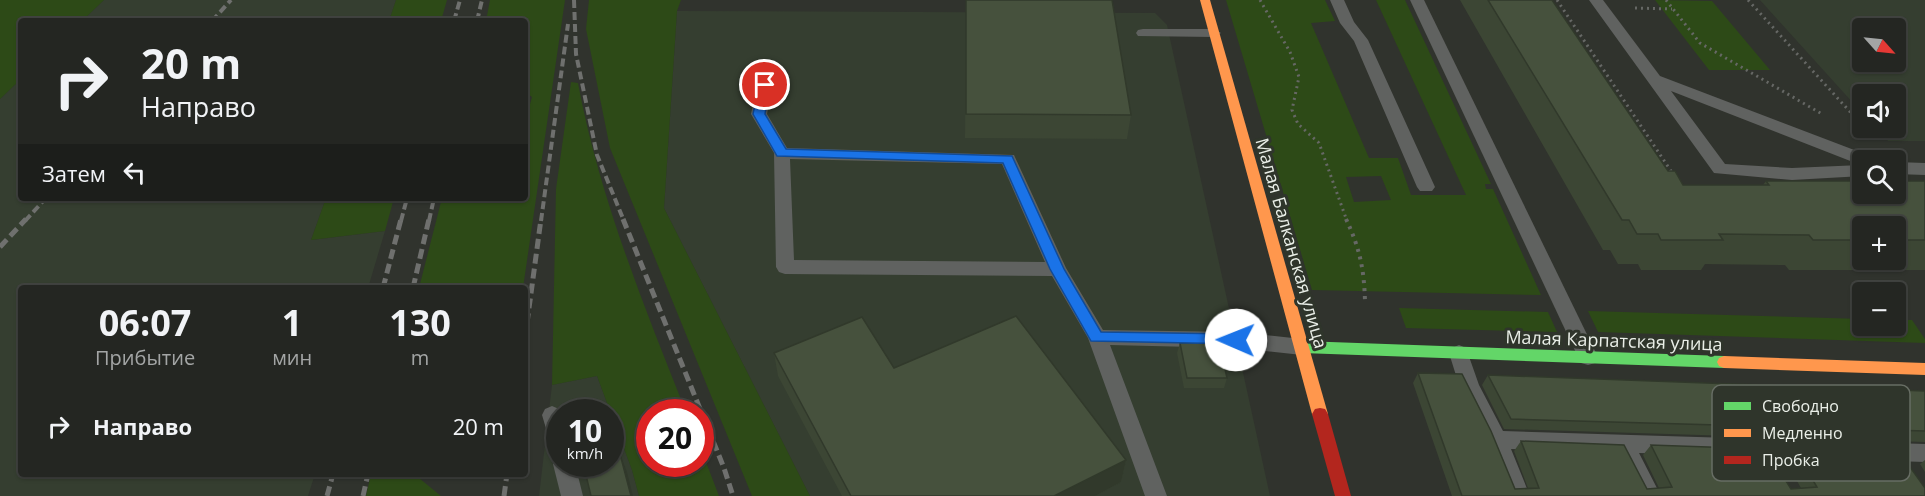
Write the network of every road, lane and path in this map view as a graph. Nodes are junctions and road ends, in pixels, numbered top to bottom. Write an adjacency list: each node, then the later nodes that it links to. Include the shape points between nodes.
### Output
1 (1205, 0): 10 (street, Малая Балканская улица)
2 (1260, 0): 26 (path, via 1290,52 1299,77 1292,110 1298,124 1319,143 1357,243 1364,268)
3 (1337, 0): 24 (lane, via 1347,24 1361,40)
4 (1417, 0): 30 (lane)
5 (1557, 0): 14 (path)
6 (1596, 0): 11 (lane)
7 (1666, 0): 16 (path, via 1700,44)
8 (1748, 0): 17 (path)
9 (1143, 33): 10 (lane)
10 (1214, 33): 28 (street, Малая Балканская улица)
11 (1653, 79): 15 (lane); 19 (lane)
12 (765, 85): 18 (lane, via 759,114)
13 (1617, 103): 14 (path)
14 (1626, 103): 15 (path); 23 (path)
15 (1671, 103): 22 (lane, via 1720,169 1765,174)
16 (1822, 114)
17 (1852, 114)
18 (782, 153): 25 (lane, via 1008,159); 25 (lane, via 785,267)
19 (1852, 155)
20 (1906, 168): 21 (lane)
21 (1925, 169)
22 (1852, 172)
23 (1678, 180)
24 (1426, 187)
25 (1057, 269): 27 (lane)
26 (1365, 301)
27 (1096, 337): 28 (lane, via 1236,340); 41 (lane)
28 (1302, 347): 29 (street, Малая Карпатская улица); 42 (street, Малая Балканская улица)
29 (1459, 353): 30 (street, Малая Карпатская улица); 32 (lane, via 1468,385)
30 (1588, 357): 31 (street, Малая Карпатская улица)
31 (1925, 369)
32 (1497, 440): 33 (lane); 43 (lane)
33 (1624, 444): 34 (lane); 44 (lane)
34 (1712, 447)
35 (1910, 452): 36 (lane)
36 (1925, 453)
37 (1910, 471): 39 (lane)
38 (567, 477): 40 (lane)
39 (1914, 477)
40 (572, 496)
41 (1156, 496)
42 (1343, 496)
43 (1519, 496)
44 (1650, 496)

